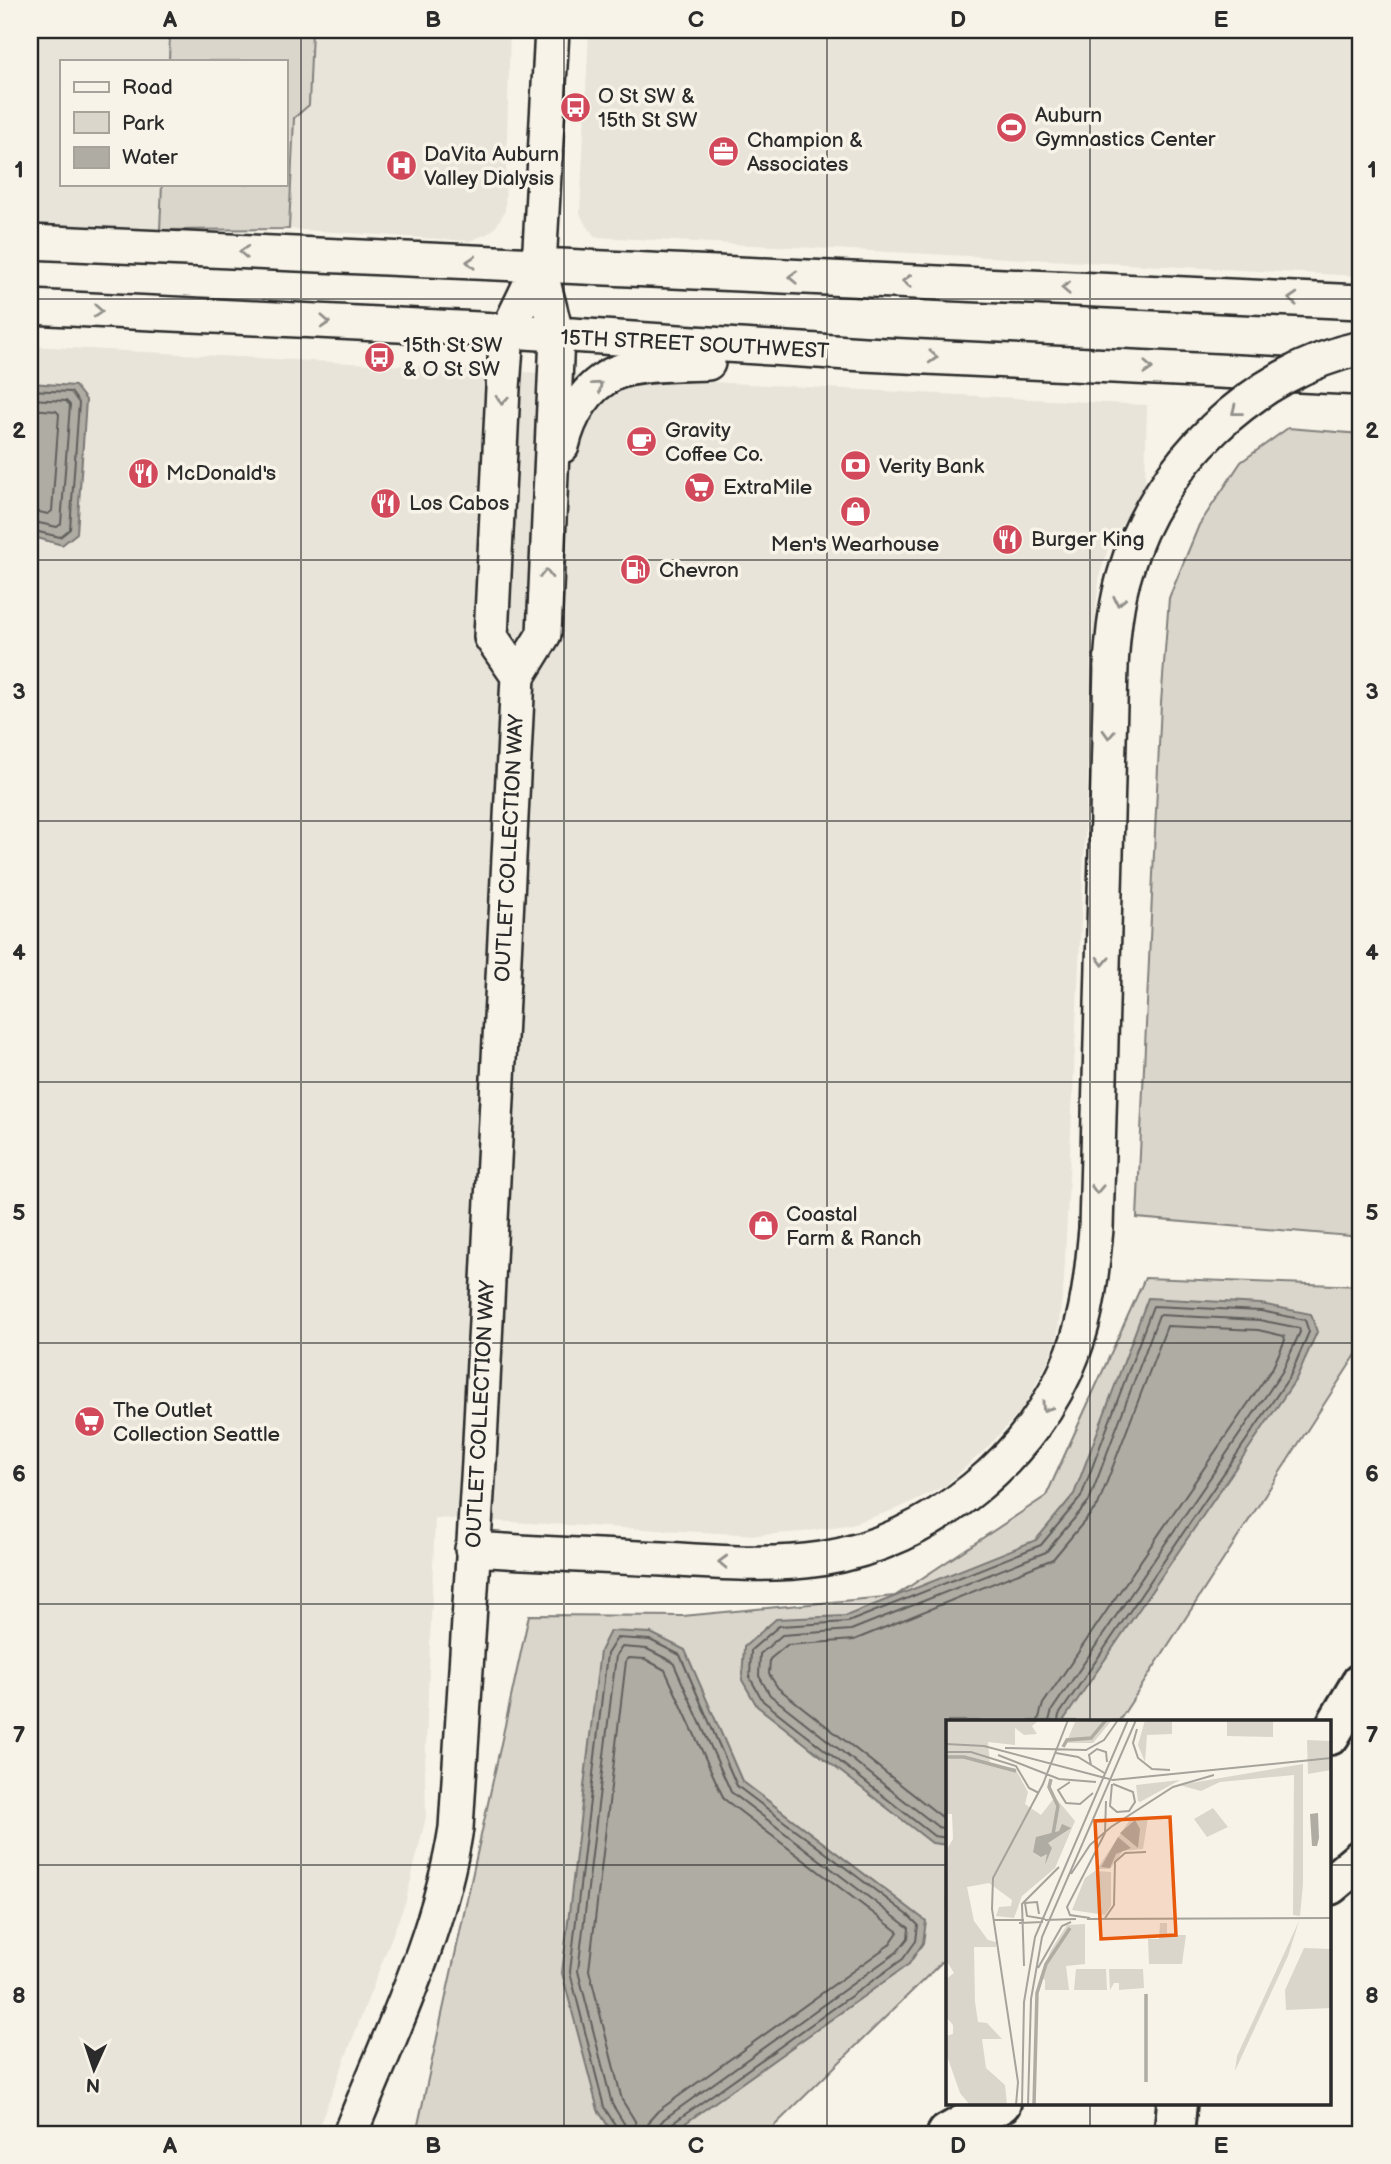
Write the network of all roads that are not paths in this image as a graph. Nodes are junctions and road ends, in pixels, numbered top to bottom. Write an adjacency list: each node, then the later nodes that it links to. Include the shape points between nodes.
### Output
1 (552, 30): 3 (main road)
2 (30, 242): 3 (main road, one-way to 2)
3 (539, 266): 4 (main road, one-way to 3); 6 (main road); 7 (main road, OUTLET COLLECTION WAY)
4 (1361, 302)
5 (30, 307): 6 (main road, 15TH STREET SOUTHWEST, one-way to 6)
6 (507, 332): 7 (main road, 15TH STREET SOUTHWEST); 12 (main road, one-way to 12, via 491,637)
7 (557, 336): 9 (main road, 15TH STREET SOUTHWEST); 11 (main road, OUTLET COLLECTION WAY)
8 (1361, 348): 13 (main road, one-way to 13, bridge, via 1292,373 1220,423 1182,466 1148,518 1126,570 1113,629 1111,666 1096,1229 1080,1333 1065,1374 1026,1435 964,1496 904,1533 822,1559 753,1563)
9 (864, 354): 10 (main road, 15TH STREET SOUTHWEST, one-way to 10); 11 (main road, one-way to 9, via 569,422 598,384 617,372 651,366)
10 (1361, 378)
11 (549, 515): 12 (main road, OUTLET COLLECTION WAY, one-way to 11, via 544,634)
12 (517, 676): 13 (main road, OUTLET COLLECTION WAY)
13 (472, 1549): 20 (main road, OUTLET COLLECTION WAY, via 462,1755 450,1863 425,1947)
14 (1361, 1683): 15 (highway)
15 (1332, 1732)
16 (1361, 1859): 17 (highway)
17 (1332, 1883)
18 (999, 2104): 21 (highway)
19 (1177, 2104): 22 (highway)
20 (350, 2134)
21 (947, 2134)
22 (1174, 2134)

